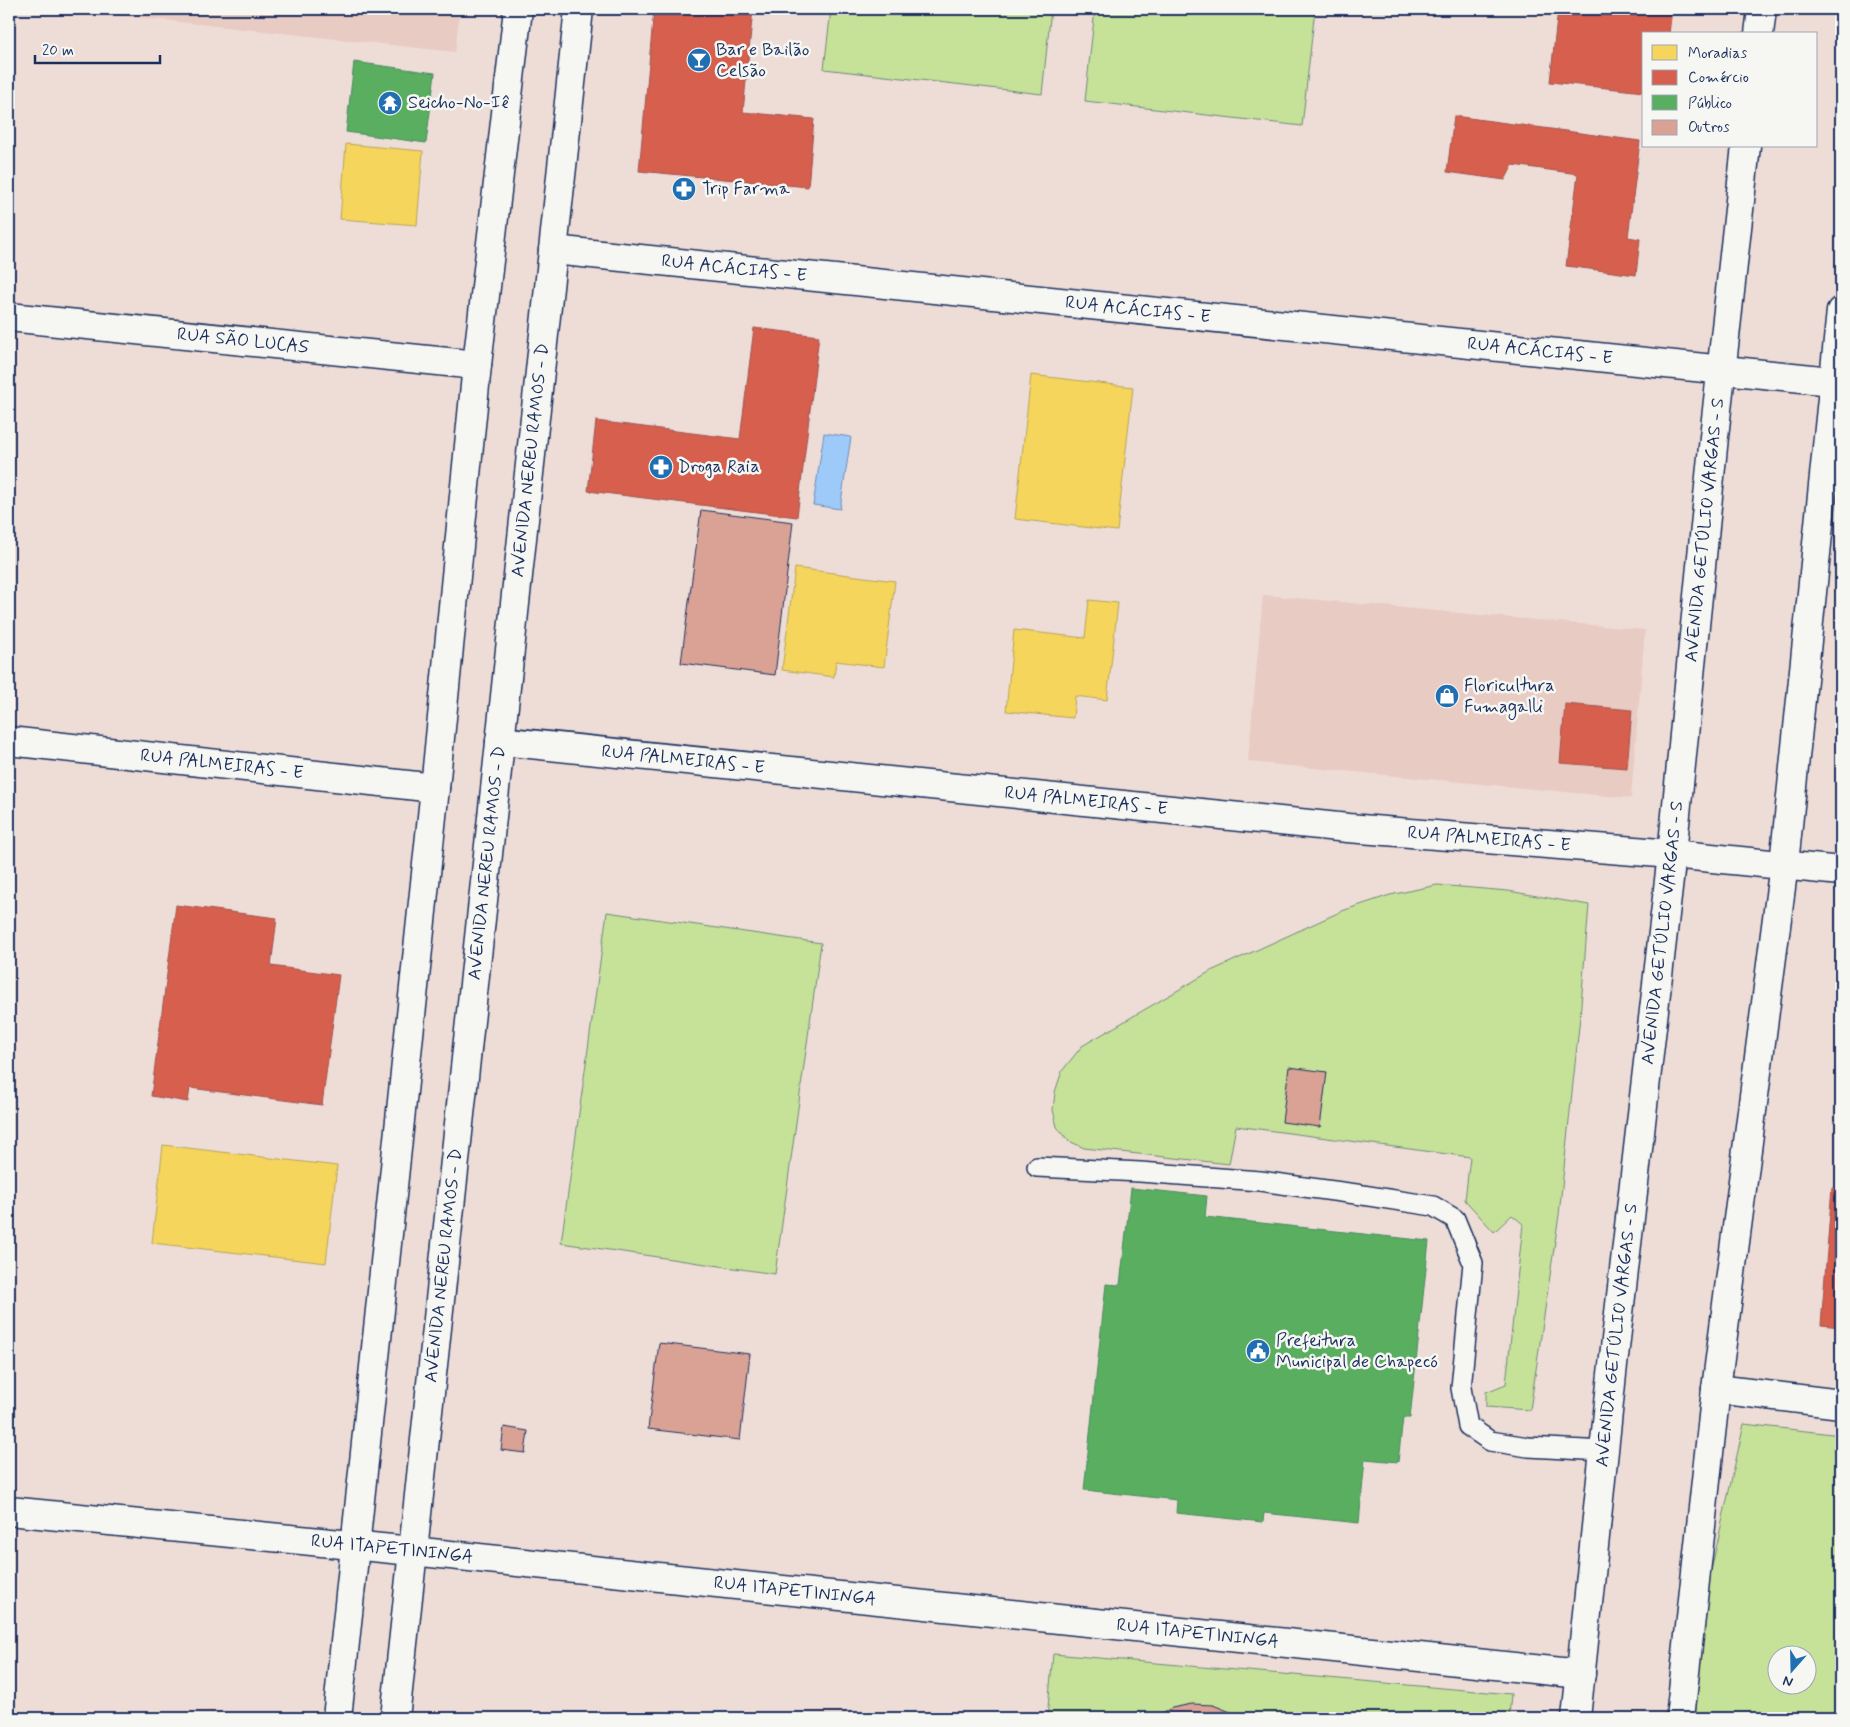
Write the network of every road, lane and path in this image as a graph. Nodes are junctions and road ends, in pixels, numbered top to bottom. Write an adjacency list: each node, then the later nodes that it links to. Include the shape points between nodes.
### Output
1 (518, 9): 9 (street)
2 (579, 9): 6 (street, AVENIDA NEREU RAMOS - D)
3 (1762, 9): 4 (street)
4 (1759, 32)
5 (1746, 148): 10 (street, AVENIDA GETÚLIO VARGAS - S)
6 (553, 250): 10 (street, RUA ACÁCIAS - E); 13 (street, AVENIDA NEREU RAMOS - D)
7 (1841, 311): 11 (street)
8 (9, 317): 9 (street, RUA SÃO LUCAS)
9 (476, 365): 14 (street)
10 (1721, 368): 11 (street, RUA ACÁCIAS - E); 15 (street, AVENIDA GETÚLIO VARGAS - S)
11 (1838, 381): 16 (street)
12 (9, 741): 14 (street, RUA PALMEIRAS - E)
13 (500, 741): 15 (street, RUA PALMEIRAS - E, via 1348,828); 24 (street, AVENIDA NEREU RAMOS - D)
14 (435, 788): 23 (street)
15 (1672, 854): 16 (street, RUA PALMEIRAS - E); 21 (street, AVENIDA GETÚLIO VARGAS - S)
16 (1784, 864): 17 (street, RUA PALMEIRAS - E); 19 (street)
17 (1841, 871)
18 (1037, 1168): 21 (lane, via 1260,1181 1433,1206 1455,1219 1473,1263 1461,1388 1468,1426 1490,1441 1528,1447)
19 (1716, 1390): 20 (street); 29 (street)
20 (1841, 1404)
21 (1604, 1451): 25 (street, AVENIDA GETÚLIO VARGAS - S)
22 (9, 1511): 23 (street, RUA ITAPETININGA)
23 (355, 1546): 24 (street, RUA ITAPETININGA); 26 (street)
24 (412, 1551): 25 (street, RUA ITAPETININGA); 27 (street, AVENIDA NEREU RAMOS - D)
25 (1581, 1674): 28 (street, AVENIDA GETÚLIO VARGAS - S)
26 (337, 1718)
27 (395, 1718)
28 (1576, 1718)
29 (1680, 1718)

